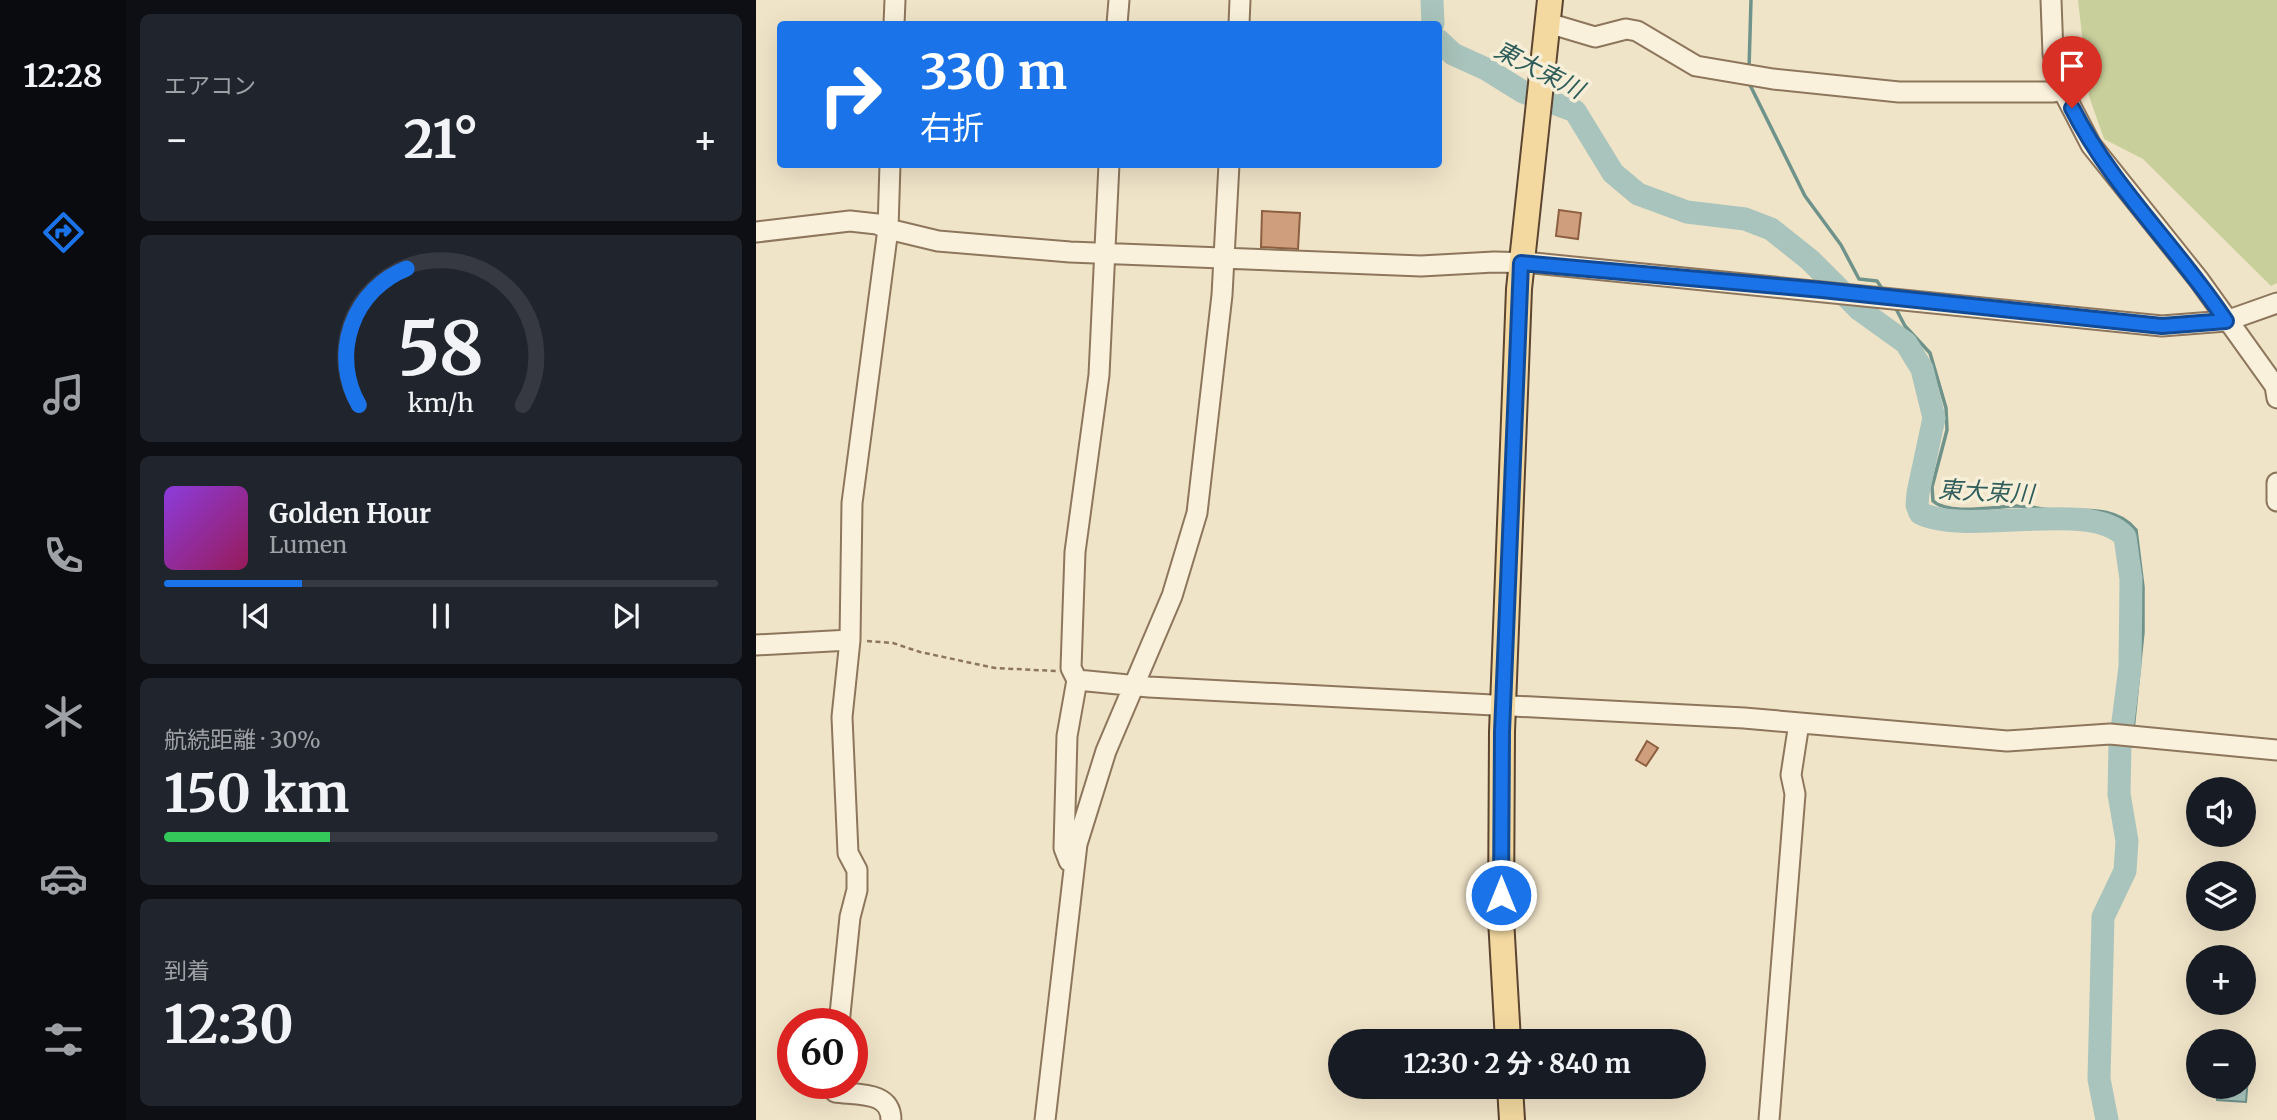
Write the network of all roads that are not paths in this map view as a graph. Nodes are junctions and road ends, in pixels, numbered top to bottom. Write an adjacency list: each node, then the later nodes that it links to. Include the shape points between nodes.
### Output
1 (895, 0): 6 (street)
2 (1119, 0): 7 (street)
3 (1240, 0): 8 (street)
4 (2051, 0): 9 (street, via 2053,54)
5 (1549, 11): 9 (street, via 1595,37 1626,29 1637,31 1696,66 1748,74 1899,92 2053,93); 17 (main road)
6 (894, 21)
7 (1118, 21)
8 (1239, 21)
9 (2062, 89): 19 (street, via 2104,165 2199,280)
10 (890, 168): 13 (street)
11 (1109, 168): 15 (street)
12 (1229, 168): 16 (street)
13 (888, 229): 14 (street, via 850,221); 15 (street, via 938,241); 23 (street, via 852,503)
14 (756, 232)
15 (1103, 254): 16 (street); 25 (street, via 1100,375 1075,552 1070,668)
16 (1223, 260): 17 (street, via 1421,266); 26 (street, via 1197,513 1172,596)
17 (1521, 263): 19 (street, via 2162,326); 27 (main road)
18 (2277, 303): 19 (street)
19 (2226, 321): 20 (street)
20 (2276, 390)
21 (2277, 483): 22 (street)
22 (2277, 501)
23 (850, 639): 24 (street); 31 (street, via 842,717 848,853 857,870 858,890 850,918)
24 (756, 645)
25 (1075, 676): 26 (street); 30 (street, via 1067,736 1064,848)
26 (1135, 685): 27 (street); 30 (street, via 1085,813)
27 (1504, 706): 28 (street); 32 (main road, via 1501,919)
28 (1799, 723): 29 (street, via 2007,741 2110,734); 38 (street, via 1791,775 1795,793)
29 (2277, 750)
30 (1072, 867): 36 (street)
31 (841, 1008)
32 (1507, 1029)
33 (868, 1097): 35 (street, via 889,1104)
34 (1511, 1099): 37 (main road)
35 (891, 1120)
36 (1045, 1120)
37 (1513, 1120)
38 (1769, 1120)

